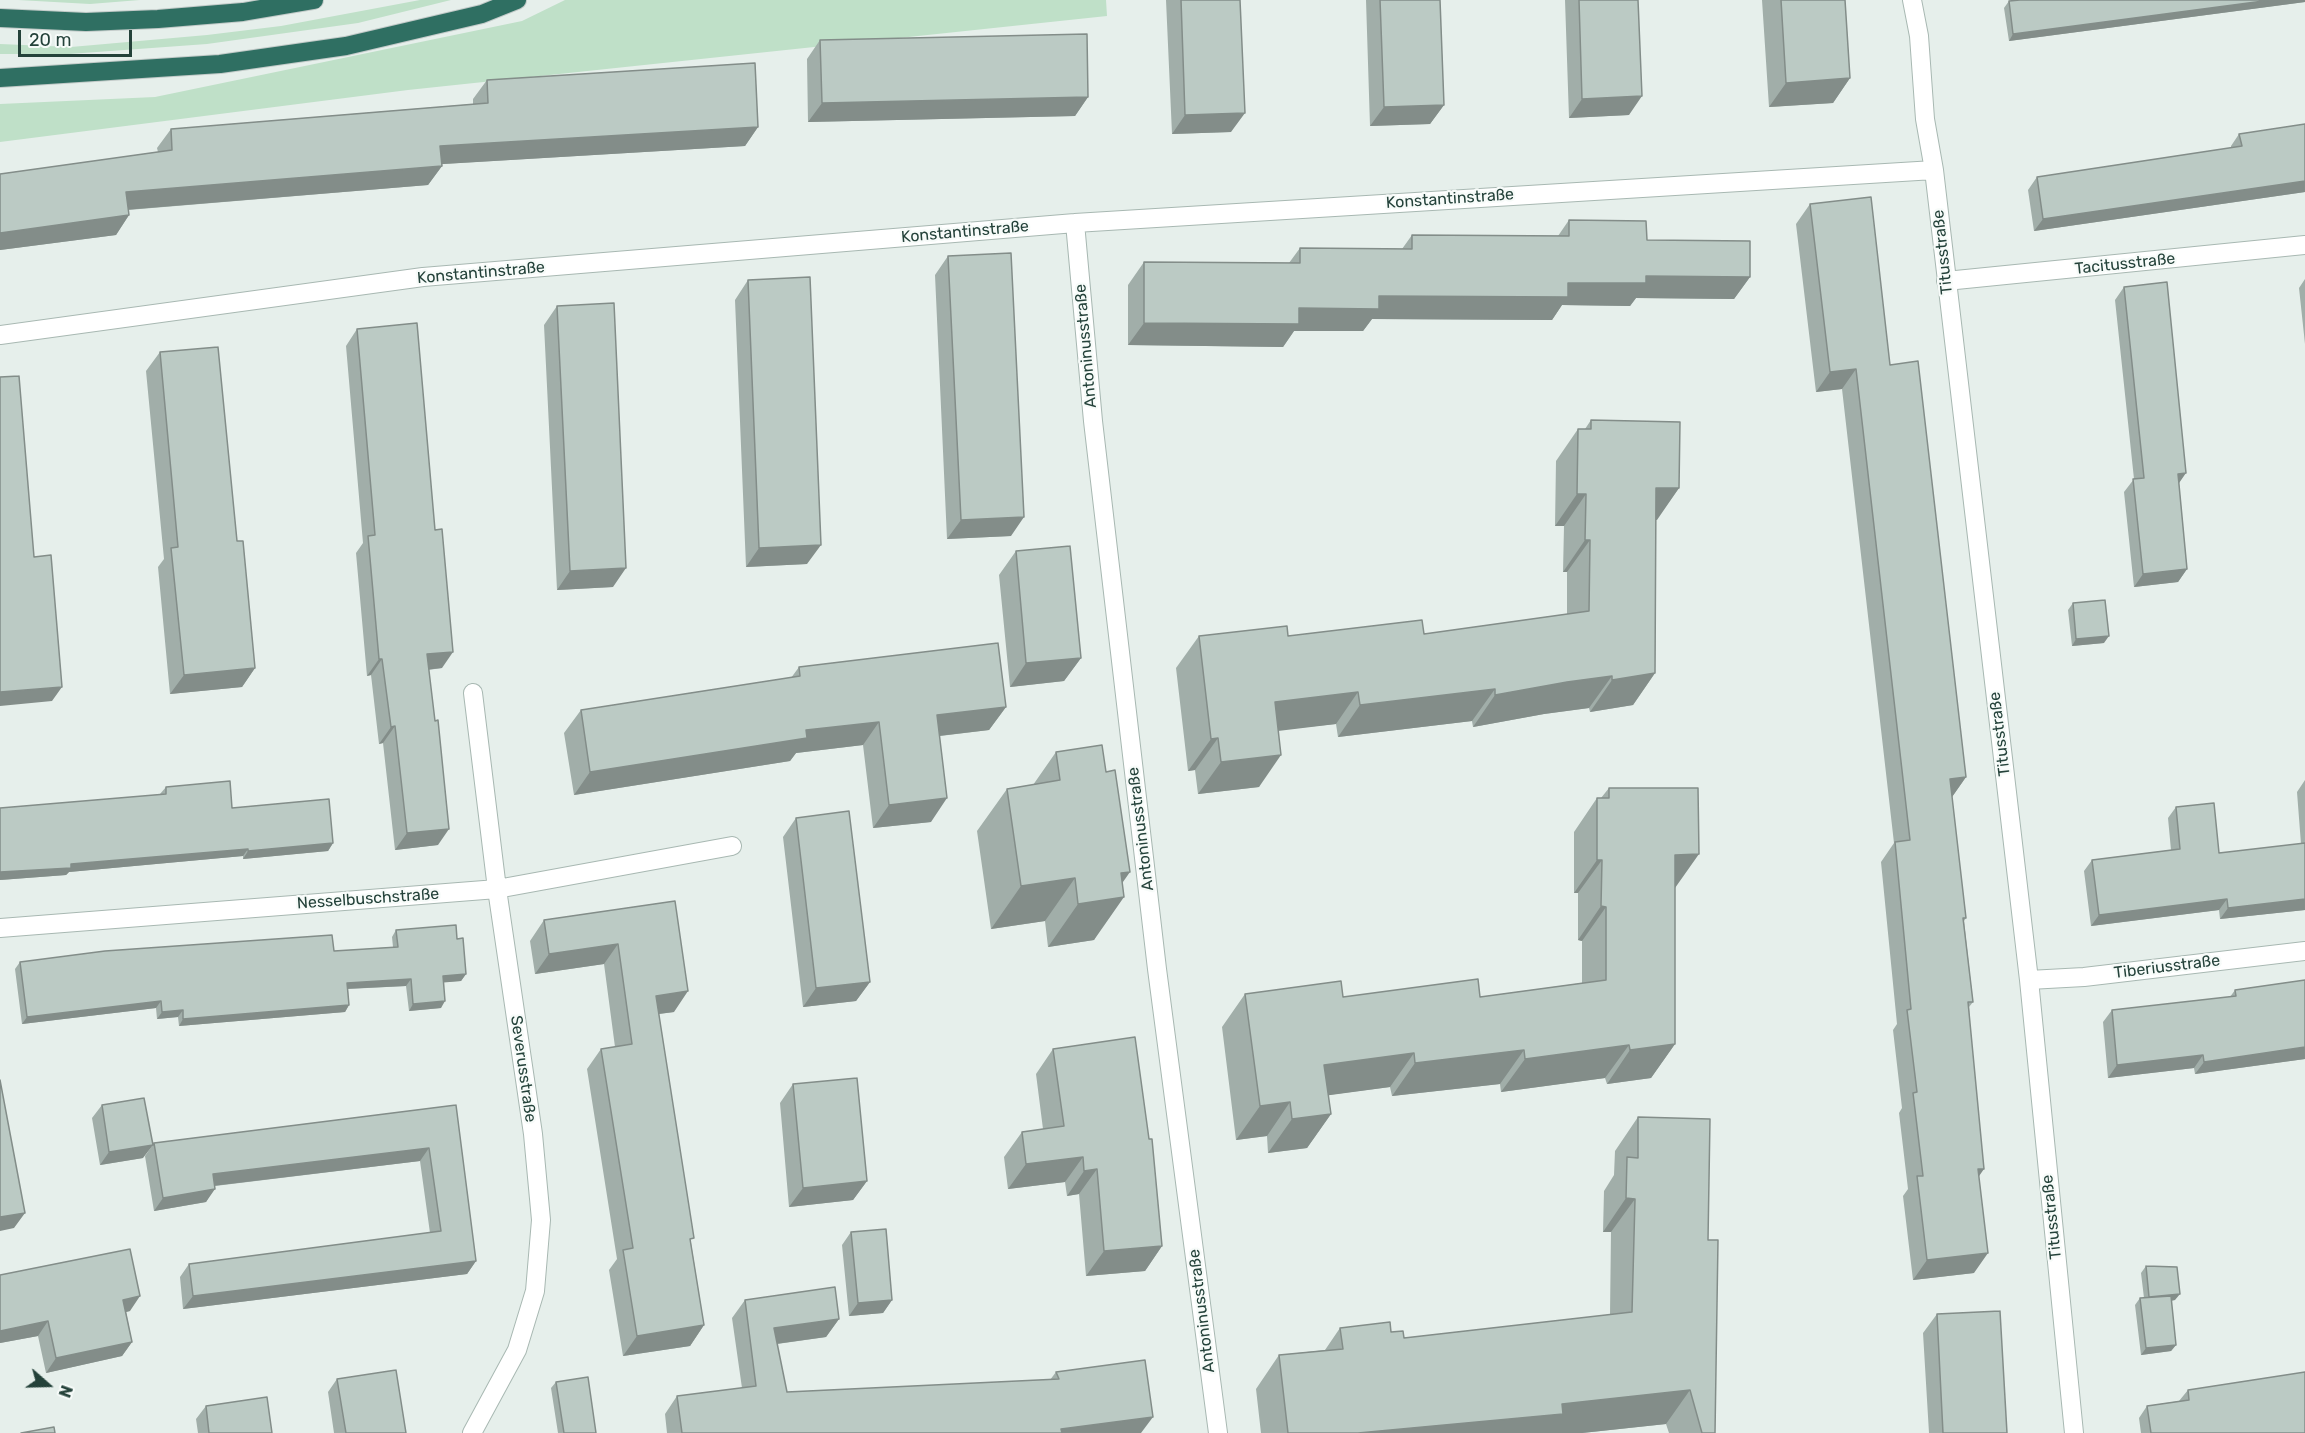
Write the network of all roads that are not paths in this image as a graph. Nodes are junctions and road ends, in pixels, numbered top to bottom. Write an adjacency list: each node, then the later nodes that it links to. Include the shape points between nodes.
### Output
1 (314, 0): 5 (highway, via 243,12 158,19 86,22)
2 (517, 0): 7 (highway, via 482,14 346,46 220,64)
3 (1912, 0): 6 (street, Titusstraße)
4 (1921, 0): 6 (street, Titusstraße)
5 (0, 18)
6 (1918, 36): 8 (street, Titusstraße)
7 (0, 78)
8 (1934, 170): 9 (street, Konstantinstraße); 11 (street, Titusstraße)
9 (1075, 223): 12 (street, Konstantinstraße, via 423,277); 20 (street, Antoninusstraße, via 1093,421 1157,969)
10 (2305, 245): 11 (street, Tacitusstraße)
11 (1946, 281): 18 (street, Titusstraße)
12 (0, 335)
13 (473, 693): 15 (street, Severusstraße)
14 (732, 846): 15 (street, Nesselbuschstraße)
15 (497, 890): 16 (street, Nesselbuschstraße); 19 (street, Severusstraße, via 541,1220 535,1291 517,1350)
16 (0, 928)
17 (2305, 951): 18 (street, Tiberiusstraße)
18 (2029, 980): 21 (street, Titusstraße)
19 (472, 1433)
20 (1218, 1433)
21 (2074, 1433)

